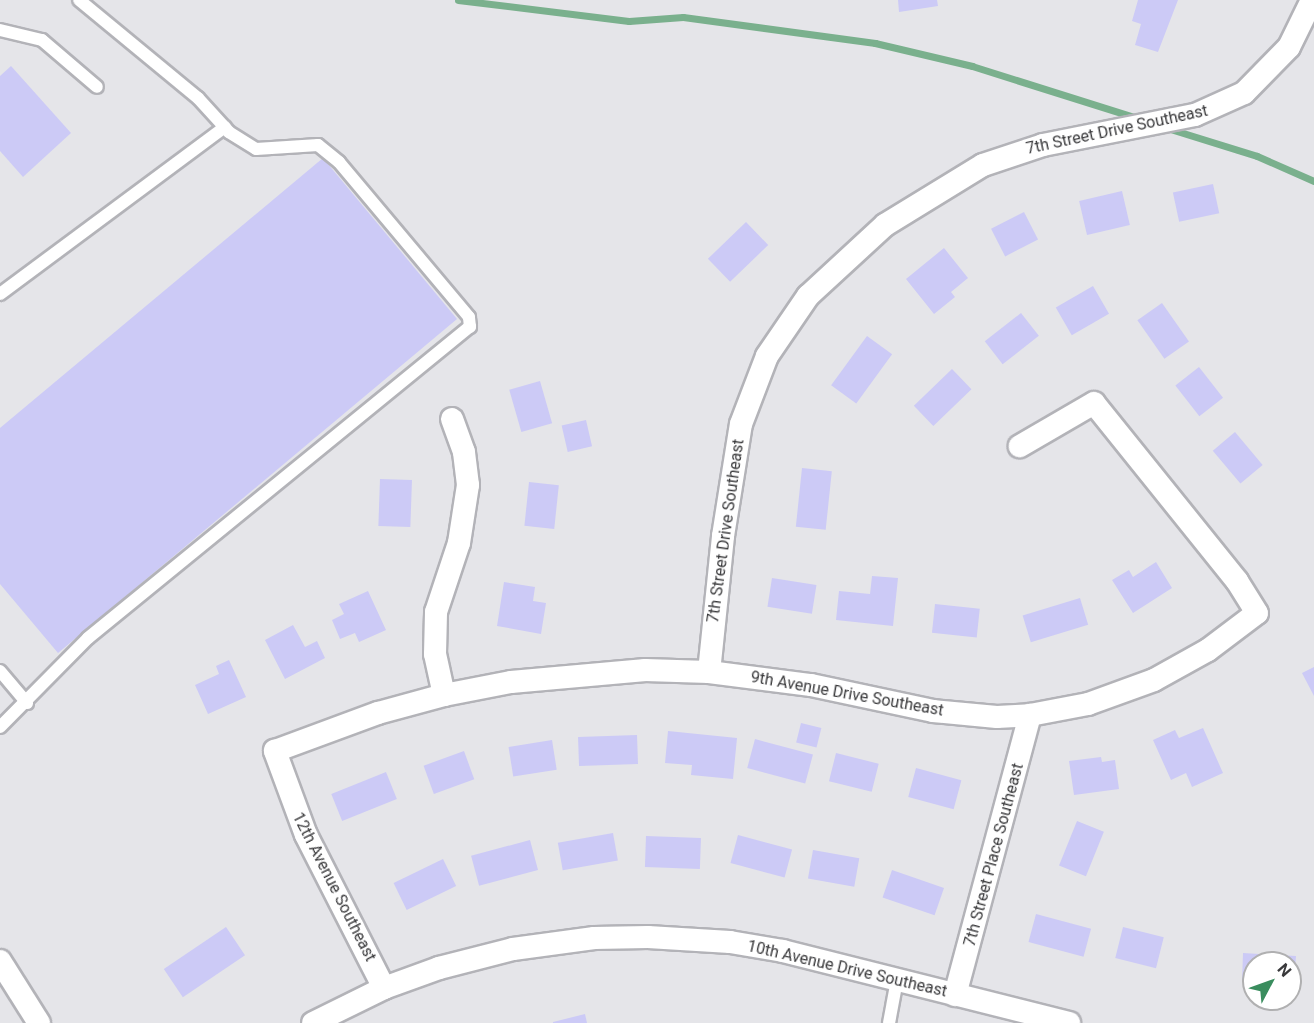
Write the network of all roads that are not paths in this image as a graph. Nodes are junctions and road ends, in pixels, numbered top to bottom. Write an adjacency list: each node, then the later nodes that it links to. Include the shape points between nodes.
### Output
1 (79, 0): 5 (lane, via 198,98)
2 (1312, 0): 10 (street, 7th Street Drive Southeast, via 1289,47 1244,93 1195,116 1043,145 983,165 885,225 808,296 768,356 741,424 723,536)
3 (0, 30): 4 (lane, via 42,40)
4 (97, 87)
5 (225, 127): 6 (lane); 12 (lane, via 256,149 318,145 339,162 469,317 470,327 88,638)
6 (0, 294)
7 (452, 419): 11 (street, via 464,452 468,486 459,543 436,612 435,654)
8 (1020, 446): 13 (street, 9th Avenue Drive Southeast, via 1094,403 1214,551 1257,613 1208,650 1154,680 1088,704)
9 (0, 671): 12 (lane)
10 (709, 672): 11 (street, 9th Avenue Drive Southeast, via 645,670 571,675); 13 (street, 9th Avenue Drive Southeast, via 811,685 933,711 997,717)
11 (444, 695): 15 (street, 9th Avenue Drive Southeast, via 378,713)
12 (27, 703): 14 (lane)
13 (1030, 715): 19 (street, 7th Street Place Southeast)
14 (0, 727)
15 (275, 751): 18 (street, 12th Avenue Southeast, via 306,835)
16 (0, 960): 21 (street)
17 (897, 980): 18 (street, 10th Avenue Drive Southeast, via 783,951 730,942 648,937 594,938 513,949 439,968); 19 (street, 10th Avenue Drive Southeast); 23 (lane)
18 (384, 988): 22 (street, 10th Avenue Drive Southeast)
19 (956, 995): 20 (street, 10th Avenue Drive Southeast)
20 (1000, 1014): 24 (street, 10th Avenue Drive Southeast)
21 (39, 1023)
22 (313, 1023)
23 (889, 1023)
24 (1069, 1023)

